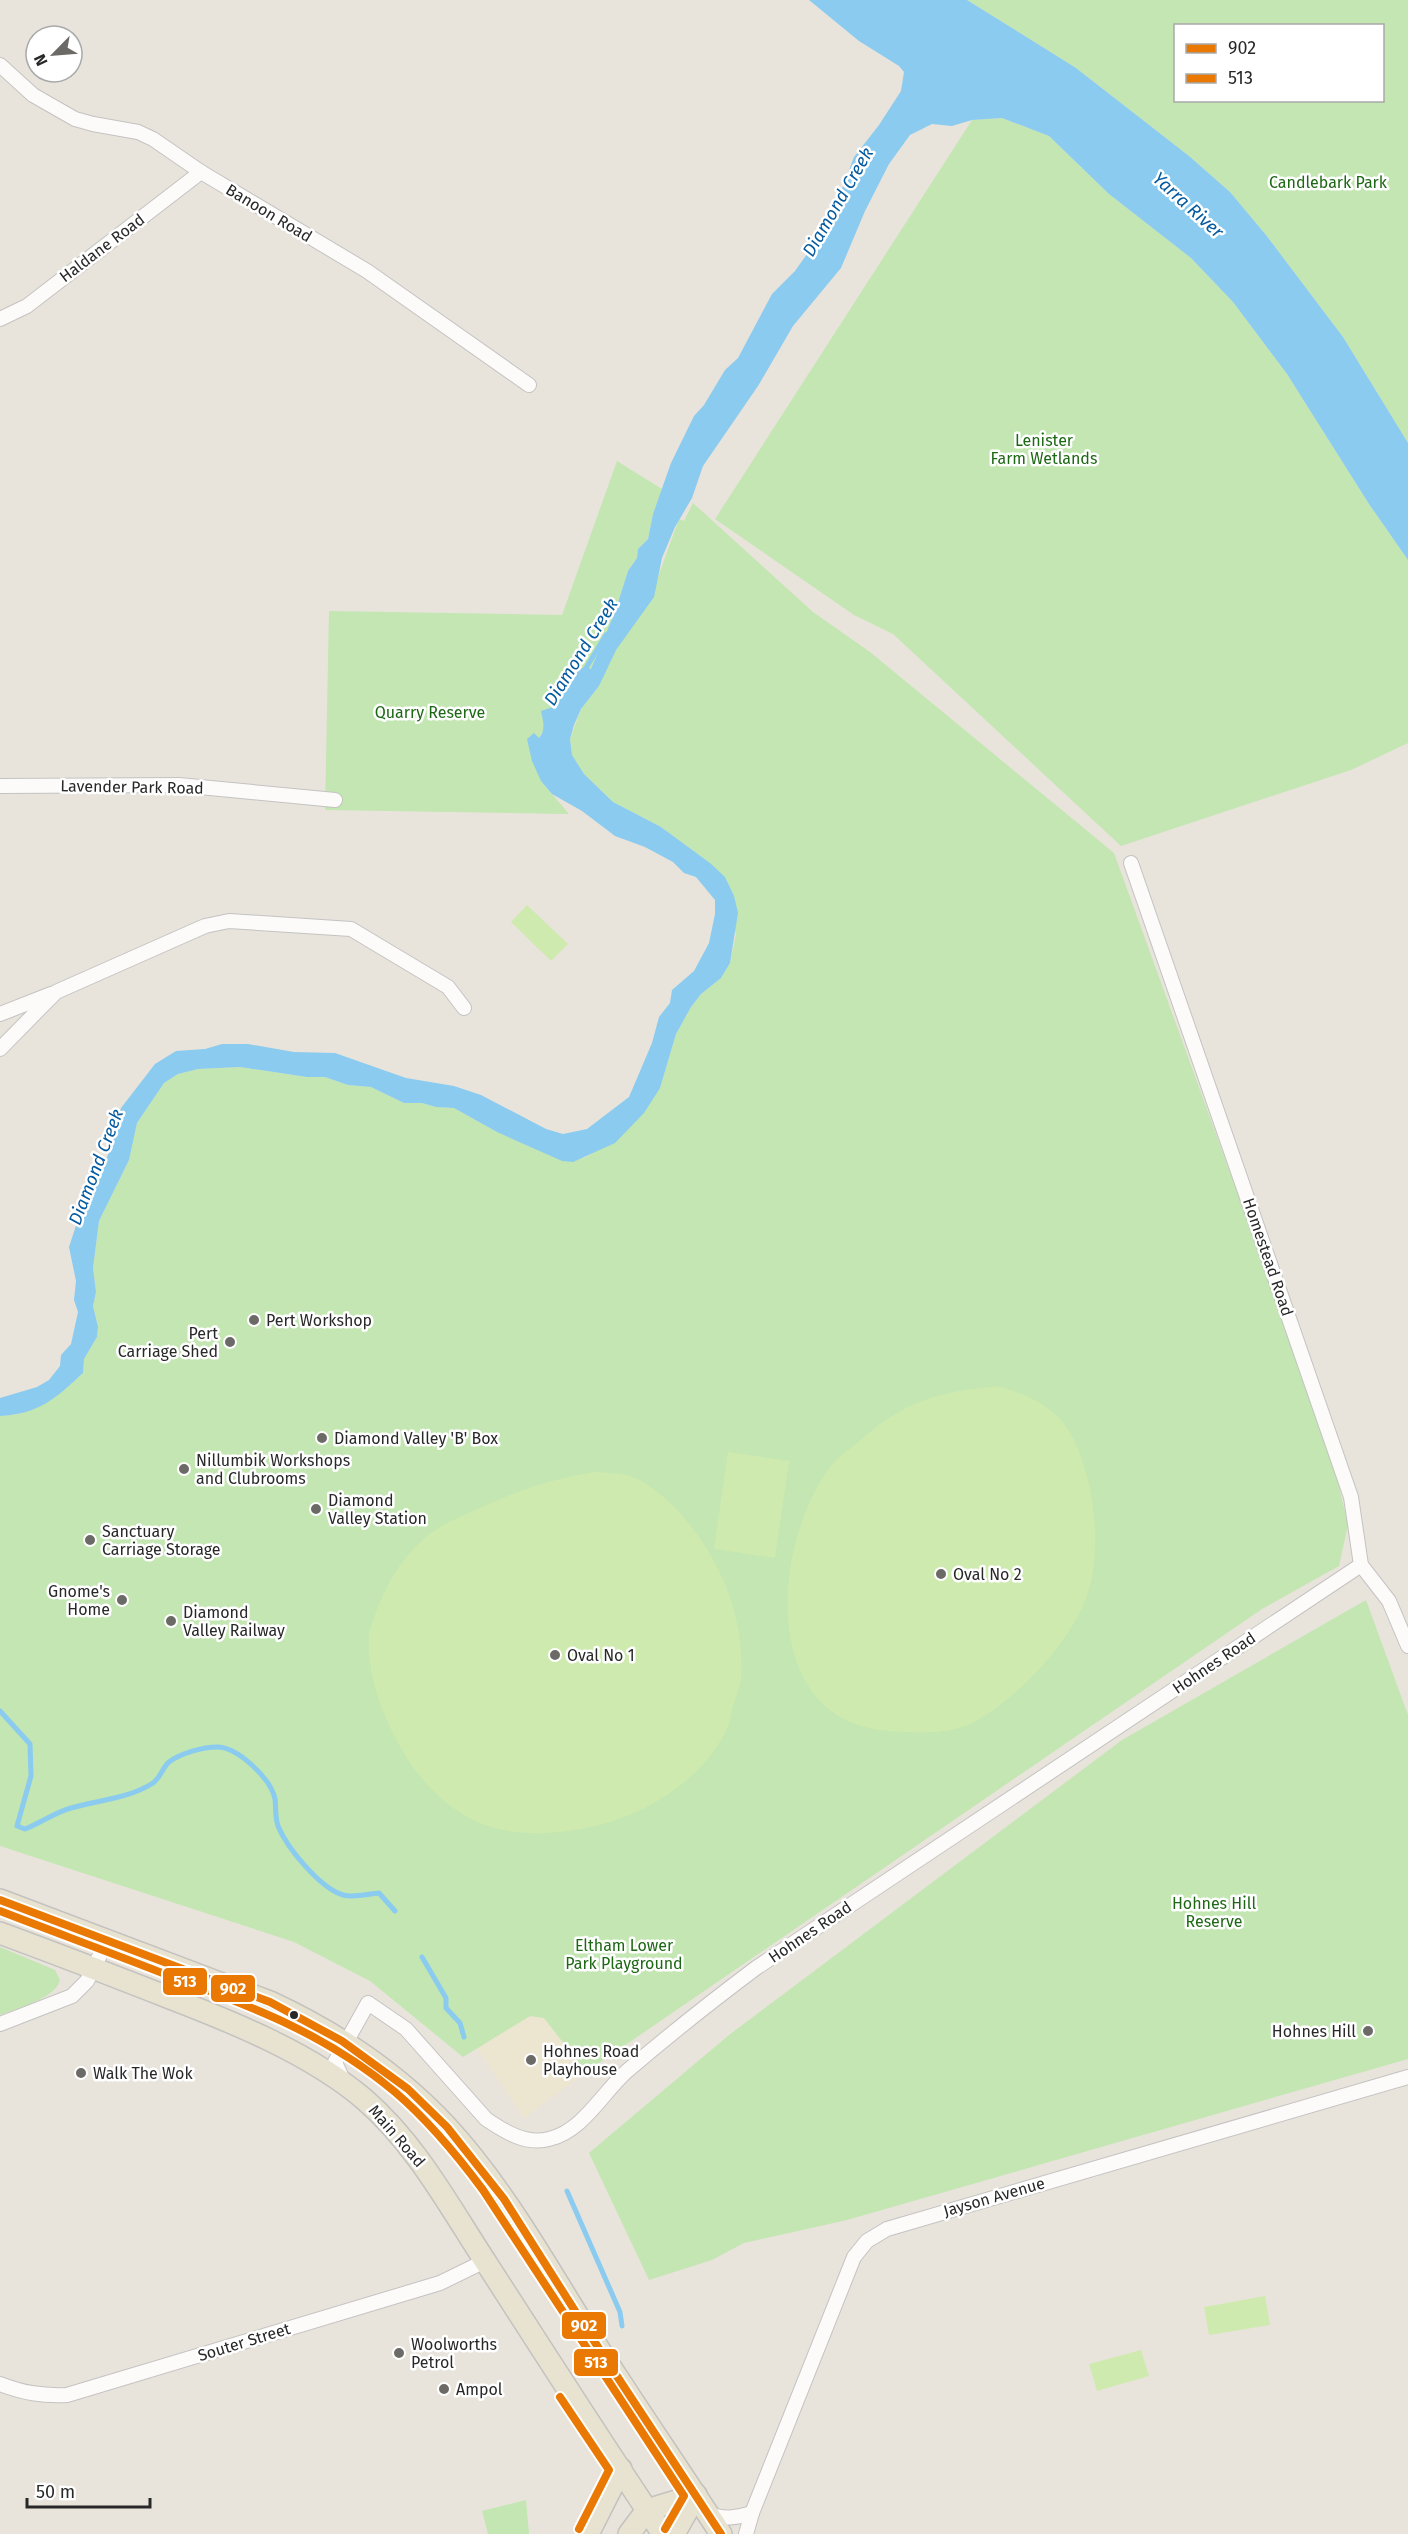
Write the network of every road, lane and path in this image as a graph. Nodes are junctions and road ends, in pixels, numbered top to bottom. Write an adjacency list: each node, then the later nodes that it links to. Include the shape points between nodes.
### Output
1 (0, 65): 2 (street, Banoon Road, via 33,95 65,113 85,122 138,132)
2 (201, 172): 3 (street, Haldane Road, via 27,306); 4 (street, Banoon Road, via 367,271)
3 (0, 319)
4 (529, 385)
5 (0, 786): 6 (street, Lavender Park Road, via 179,785)
6 (335, 800)
7 (1131, 863): 12 (street, Homestead Road, via 1351,1497)
8 (56, 992): 9 (street, via 205,926 229,921 351,929 448,987); 10 (street); 11 (street)
9 (464, 1008)
10 (0, 1014)
11 (0, 1049)
12 (1361, 1565): 13 (street, Homestead Road, via 1389,1601); 19 (street, Hohnes Road, via 756,1968 624,2073 579,2122 563,2133 536,2140 502,2130 486,2119 406,2029 368,2003)
13 (1408, 1646)
14 (0, 1900): 16 (main road)
15 (0, 1933): 17 (main road, Main Road)
16 (107, 1941): 17 (street); 19 (main road, via 270,2002)
17 (95, 1968): 18 (street, via 72,1996); 21 (main road, Main Road, via 237,2024)
18 (0, 2024)
19 (345, 2042): 21 (street, Hohnes Road, via 335,2062); 25 (main road, via 419,2099 474,2158)
20 (1408, 2077): 28 (street, Jayson Avenue, via 887,2229 867,2241 854,2257)
21 (346, 2085): 22 (main road, Main Road, via 383,2117 420,2161)
22 (485, 2261): 23 (street, Souter Street, via 441,2283 67,2395 23,2393); 24 (main road, Main Road)
23 (0, 2384)
24 (621, 2469): 26 (main road, Main Road); 29 (main road)
25 (696, 2495): 26 (main road); 27 (main road); 32 (main road)
26 (647, 2510): 30 (main road); 31 (main road, Main Road)
27 (708, 2513): 28 (street, via 727,2518); 33 (main road)
28 (752, 2513): 34 (street, Jayson Avenue)
29 (588, 2534)
30 (629, 2534)
31 (663, 2534)
32 (674, 2534)
33 (721, 2534)
34 (746, 2534)

